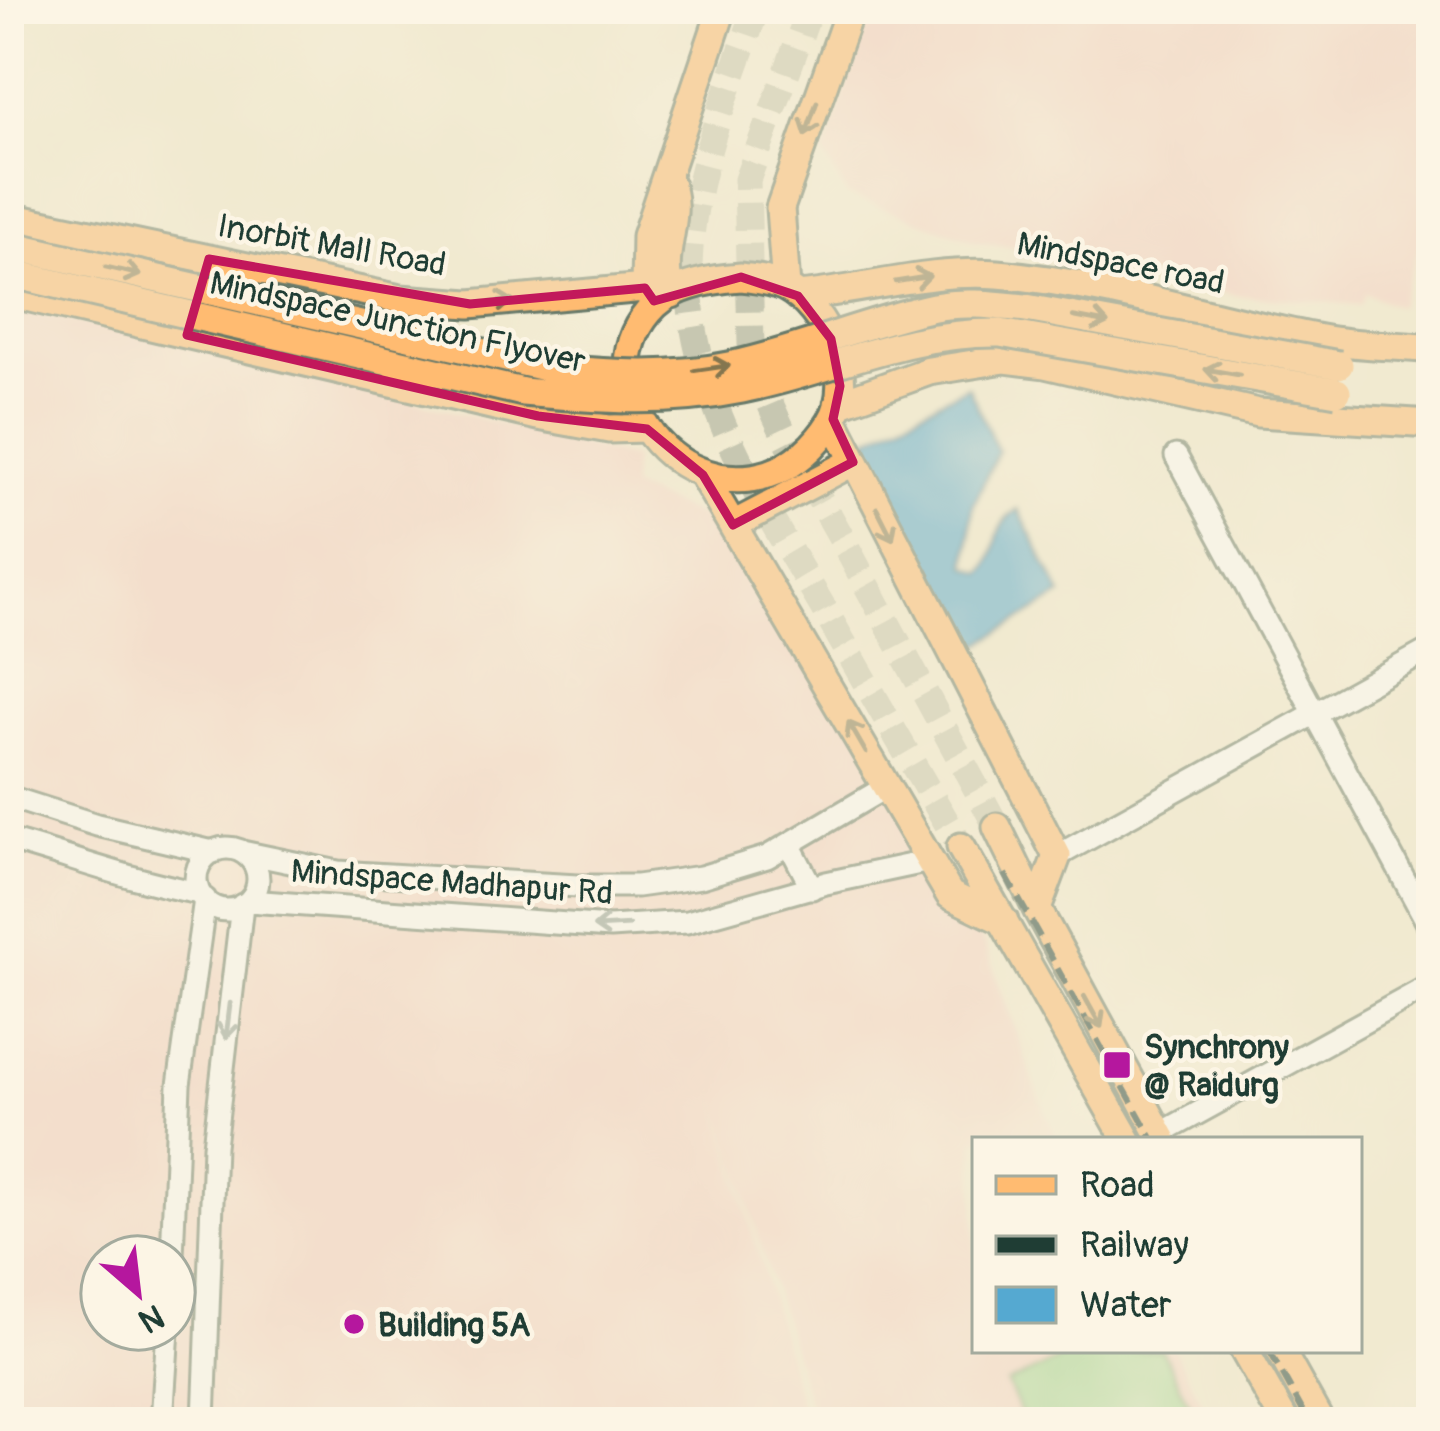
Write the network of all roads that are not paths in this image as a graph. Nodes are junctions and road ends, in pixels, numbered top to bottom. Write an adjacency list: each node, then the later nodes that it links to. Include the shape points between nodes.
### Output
1 (722, 9): 9 (main road, via 668,178 676,196)
2 (850, 9): 7 (main road, one-way to 7, via 780,208)
3 (9, 217): 5 (main road, Inorbit Mall Road)
4 (9, 245): 13 (main road, Mindspace Junction Flyover, one-way to 13, bridge, via 554,369 724,368 973,303)
5 (209, 259): 9 (main road, Inorbit Mall Road, one-way to 9, via 446,303); 10 (main road)
6 (9, 273): 13 (main road, Mindspace Junction Flyover, one-way to 6, bridge, via 965,333 696,398 592,399 523,392)
7 (792, 292): 9 (main road, via 741,277); 11 (main road, Mindspace road, one-way to 11, via 995,274 1091,286 1328,340); 14 (main road, via 831,339)
8 (9, 293): 10 (main road)
9 (658, 295): 16 (main road, via 631,350 630,382)
10 (187, 335): 16 (main road, via 538,416)
11 (1401, 346): 12 (main road, Mindspace road); 13 (main road, Mindspace Junction Flyover)
12 (1431, 350)
13 (1338, 379): 15 (main road, Mindspace Junction Flyover)
14 (836, 411): 15 (main road, via 928,371 1005,359 1258,412); 18 (main road); 19 (main road, via 800,458 778,471 754,479)
15 (1418, 423)
16 (646, 428): 19 (main road, via 670,456)
17 (1176, 456): 22 (street)
18 (853, 462): 20 (main road); 31 (main road, one-way to 31)
19 (703, 475): 20 (main road)
20 (733, 525): 23 (main road, one-way to 20)
21 (1431, 649): 22 (street)
22 (1316, 713): 31 (street); 40 (street)
23 (886, 787): 27 (street); 32 (main road)
24 (9, 797): 29 (street)
25 (998, 827): 37 (main road)
26 (9, 840): 35 (street)
27 (789, 844): 33 (street); 34 (street)
28 (961, 848): 39 (main road)
29 (213, 852): 30 (street); 35 (street, via 197,869)
30 (242, 852): 33 (street, via 338,872 578,886); 36 (street, via 258,875)
31 (1058, 856): 37 (main road)
32 (930, 861): 34 (street, Mindspace Madhapur Rd); 39 (main road, via 950,895)
33 (711, 874): 38 (street)
34 (812, 888): 38 (street, Mindspace Madhapur Rd)
35 (202, 896): 36 (street, via 212,907); 44 (street, via 179,1085)
36 (246, 903): 38 (street, Mindspace Madhapur Rd, one-way to 36, via 594,928); 49 (street, one-way to 49, via 214,1146)
37 (1037, 909): 43 (main road, one-way to 43)
38 (727, 911)
39 (1004, 921): 42 (main road)
40 (1431, 929)
41 (1431, 985): 43 (street)
42 (1125, 1137)
43 (1161, 1137)
44 (173, 1233)
45 (166, 1353): 48 (street)
46 (1246, 1353): 50 (main road)
47 (1282, 1353): 51 (main road)
48 (162, 1422)
49 (204, 1422)
50 (1285, 1422)
51 (1320, 1422)

